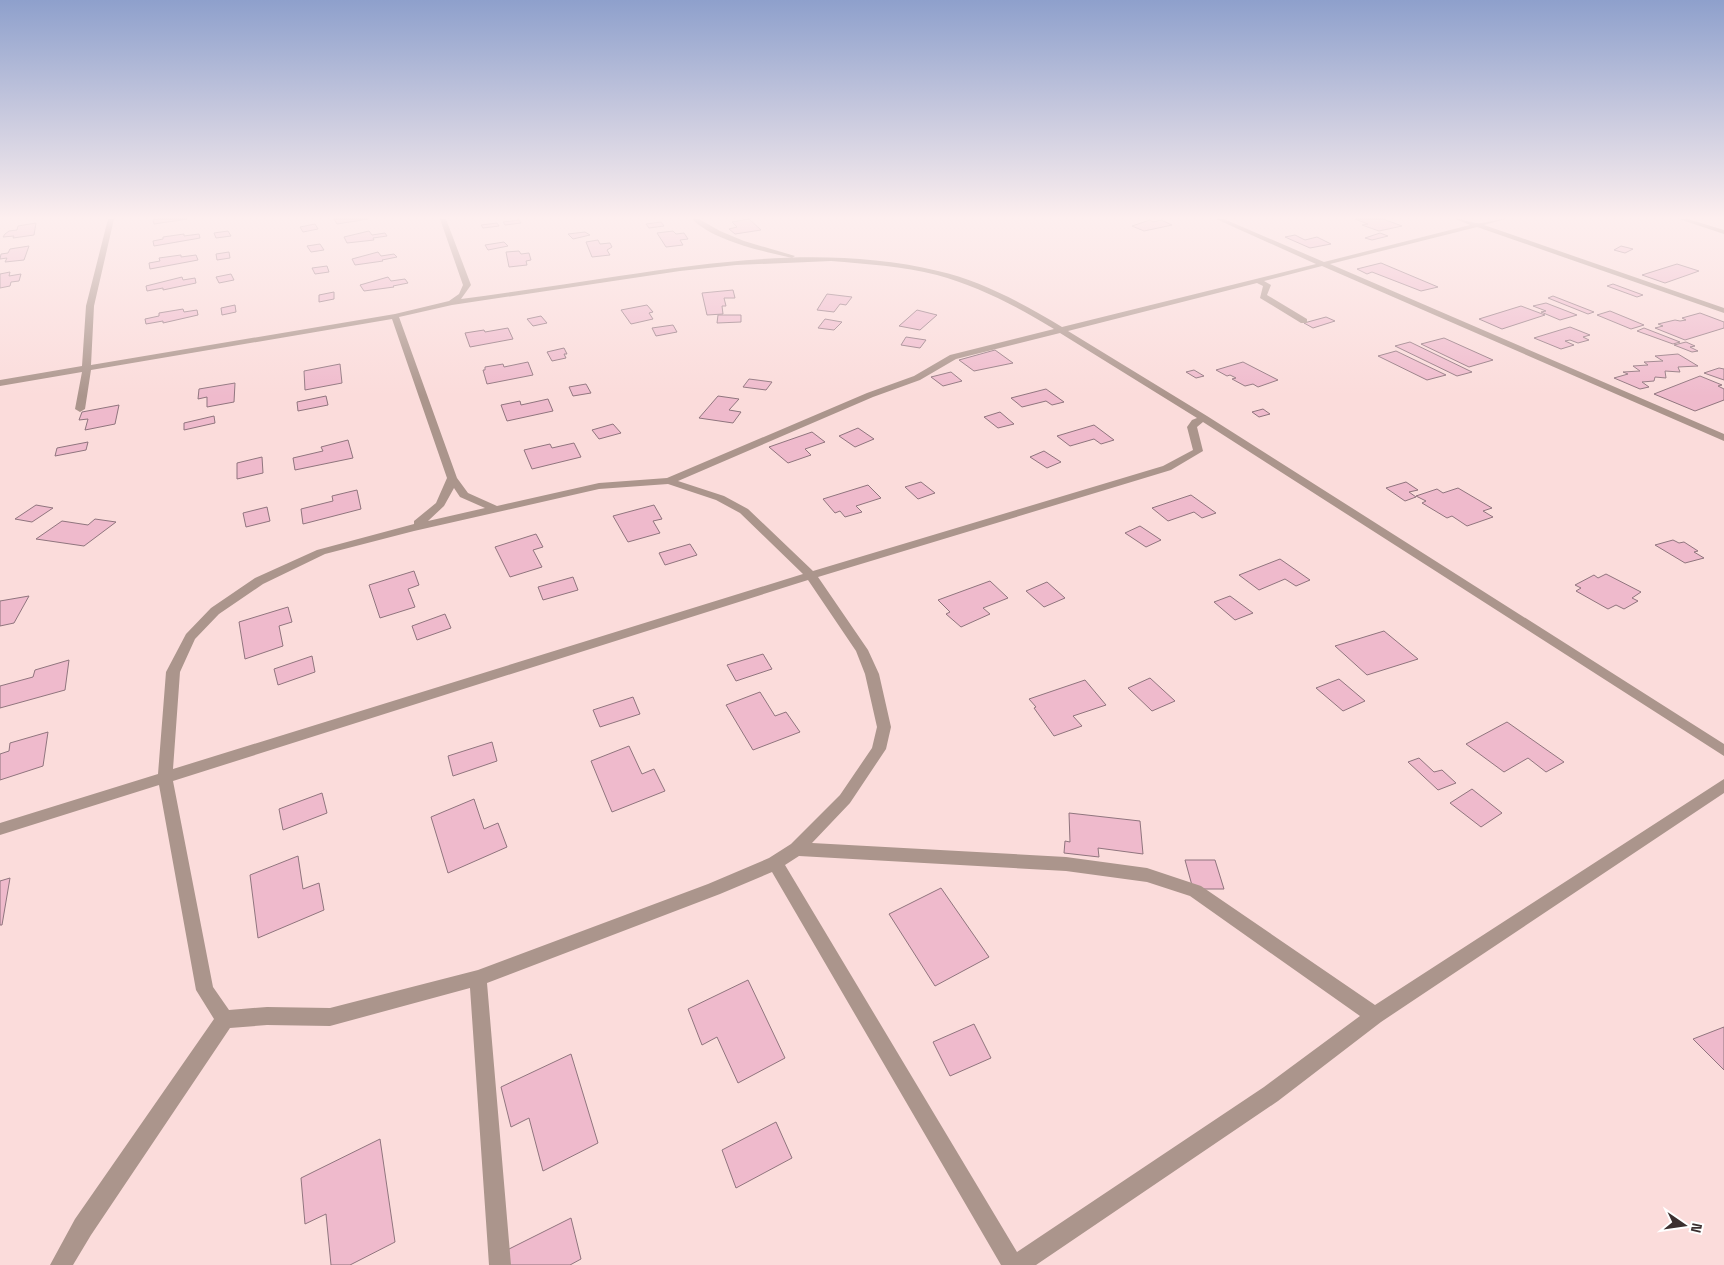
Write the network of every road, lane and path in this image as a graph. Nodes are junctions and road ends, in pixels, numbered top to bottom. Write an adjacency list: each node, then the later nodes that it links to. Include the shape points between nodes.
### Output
1 (97, 278): 14 (street, via 90,306)
2 (464, 278): 9 (street, via 467,286 462,295)
3 (618, 278): 9 (street)
4 (952, 278): 13 (street, via 1030,311)
5 (1265, 278): 8 (street)
6 (1356, 278): 18 (street)
7 (1629, 278): 10 (street)
8 (1257, 280): 12 (street, via 1267,285 1263,296); 13 (street)
9 (452, 302): 11 (street)
10 (1724, 311)
11 (395, 316): 14 (street); 19 (street)
12 (1304, 320)
13 (1062, 330): 17 (street); 20 (street, via 952,357 917,378)
14 (86, 368): 15 (street); 16 (street)
15 (0, 383)
16 (80, 410)
17 (1204, 418): 23 (street, via 1195,422 1192,428 1198,451 1168,468); 24 (street)
18 (1724, 438)
19 (452, 478): 21 (street, via 464,495); 22 (street, via 445,500)
20 (669, 481): 21 (street, via 599,486); 23 (street, via 720,498 744,511)
21 (493, 508): 22 (street)
22 (412, 528): 25 (street, via 321,552 259,581 215,611 190,637 174,672)
23 (811, 575): 25 (street); 28 (street, via 862,650 872,674 884,727 879,749 866,771 845,799)
24 (1724, 751)
25 (164, 778): 27 (street); 32 (street, via 205,990)
26 (1724, 785): 31 (street)
27 (0, 829)
28 (797, 849): 29 (street); 31 (street, via 1066,864 1146,875 1195,891)
29 (775, 863): 30 (street); 35 (street)
30 (478, 978): 32 (street, via 330,1017); 34 (street)
31 (1375, 1016): 36 (street, via 1271,1094)
32 (225, 1019): 33 (street, via 83,1227)
33 (61, 1265)
34 (500, 1265)
35 (1012, 1265)
36 (1017, 1265)

